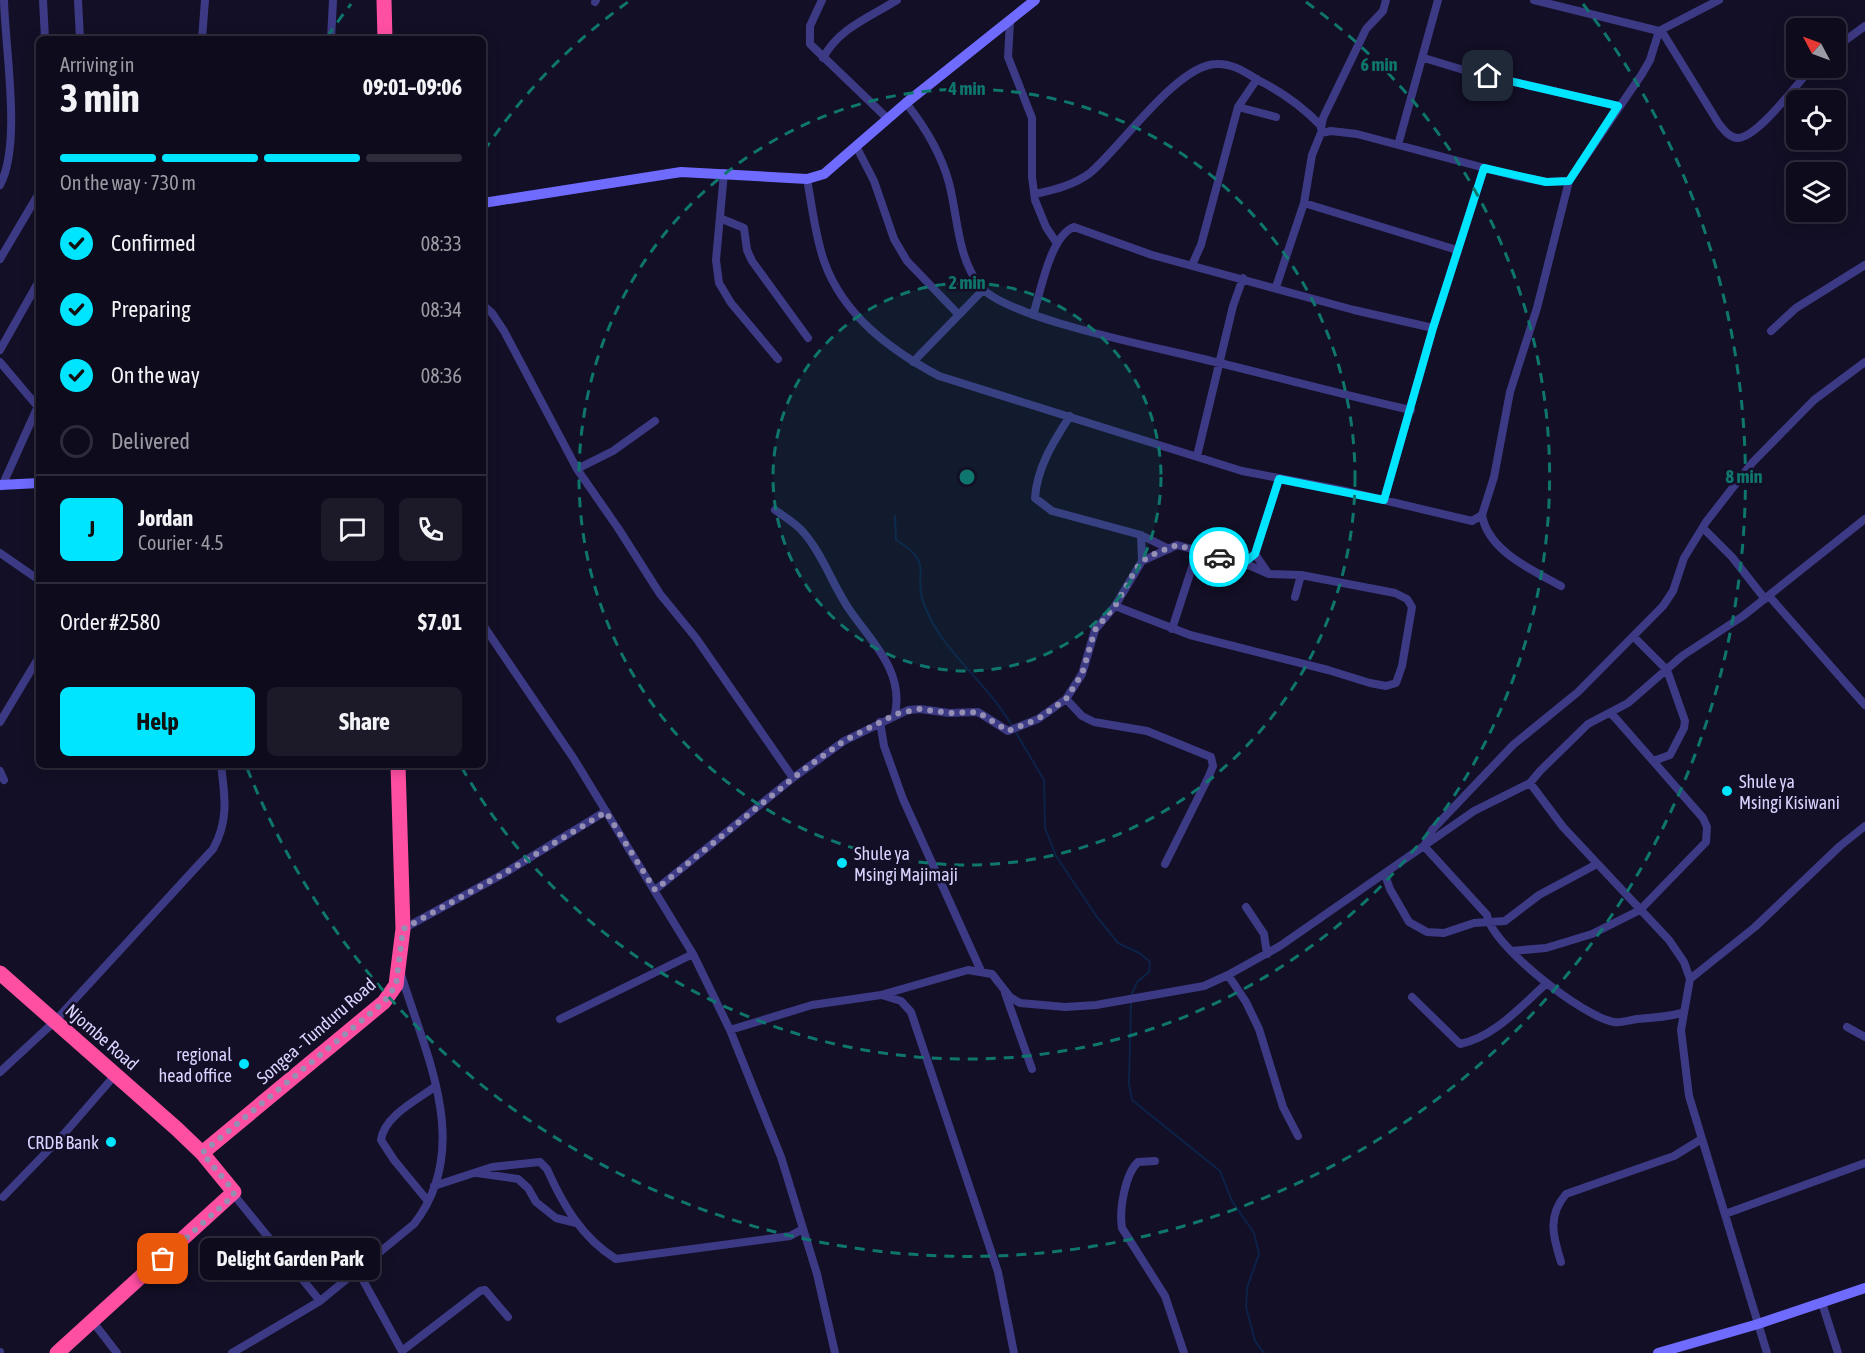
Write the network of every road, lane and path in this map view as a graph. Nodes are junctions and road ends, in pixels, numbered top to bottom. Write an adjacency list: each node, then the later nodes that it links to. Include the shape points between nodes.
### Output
1 (4, 0): 39 (street, via 11,147)
2 (43, 0): 17 (street)
3 (78, 0): 18 (street)
4 (205, 0): 19 (street)
5 (333, 0): 20 (street)
6 (384, 0): 21 (highway)
7 (822, 0): 23 (street, via 808,36 815,51)
8 (897, 0): 23 (street, via 845,30)
9 (1035, 0): 14 (street)
10 (1386, 0): 32 (street, via 1383,10 1366,29)
11 (1438, 0): 24 (street)
12 (1534, 0): 16 (street)
13 (1719, 0): 16 (street)
14 (1010, 22): 27 (street); 40 (street, via 1008,57 1032,118)
15 (1865, 26): 22 (street)
16 (1660, 30): 25 (street, via 1719,124 1731,136 1744,137 1761,125); 28 (street, via 1650,60)
17 (45, 36)
18 (80, 36)
19 (202, 36)
20 (330, 36)
21 (385, 36)
22 (1846, 40)
23 (823, 57): 31 (street)
24 (1424, 57): 28 (street, via 1467,71); 33 (street)
25 (1803, 78)
26 (1257, 79): 29 (street); 32 (street, via 1295,102); 40 (street, via 1228,65 1203,66 1151,106 1088,174 1066,186)
27 (906, 103): 31 (street); 53 (street, via 930,136 940,159 963,255)
28 (1618, 106): 38 (street)
29 (1238, 107): 30 (street); 48 (street, via 1201,245)
30 (1276, 117)
31 (888, 119): 34 (street)
32 (1321, 129): 33 (street); 43 (street)
33 (1398, 145): 35 (street)
34 (857, 148): 37 (street, via 824,174); 55 (street, via 907,261)
35 (1484, 168): 38 (street, via 1546,182); 46 (street)
36 (724, 173): 37 (street); 42 (street, via 681,172); 44 (street)
37 (807, 179): 63 (street, via 824,261 847,305 866,326)
38 (1569, 181): 78 (street, via 1537,309 1510,392 1494,477)
39 (0, 185)
40 (1035, 194): 45 (street, via 1040,214)
41 (36, 198): 47 (street)
42 (486, 203)
43 (1304, 203): 46 (street); 52 (street)
44 (722, 219): 59 (street, via 744,228 752,261); 61 (street, via 716,260 719,283)
45 (1056, 242): 48 (street, via 1074,227); 56 (street)
46 (1457, 250): 57 (street)
47 (0, 259)
48 (1192, 265): 50 (street)
49 (1865, 265): 58 (street, via 1796,308)
50 (1244, 278): 52 (street); 65 (street, via 1233,306)
51 (36, 286): 60 (street)
52 (1276, 287): 57 (street)
53 (983, 290): 55 (street); 56 (street)
54 (486, 308): 72 (street, via 504,331)
55 (958, 314): 63 (street)
56 (1033, 315): 65 (street)
57 (1433, 328): 68 (street)
58 (1771, 331)
59 (808, 338)
60 (0, 350)
61 (778, 359)
62 (0, 362): 66 (street)
63 (913, 362): 69 (street, via 939,376)
64 (1865, 362): 80 (street, via 1794,420 1752,463)
65 (1222, 363): 68 (street, via 1285,382); 71 (street)
66 (36, 404)
67 (36, 410): 75 (street)
68 (1411, 410): 76 (street)
69 (1070, 416): 71 (street); 81 (street, via 1042,466 1035,498 1052,511)
70 (655, 422): 72 (street)
71 (1197, 456): 73 (street)
72 (577, 469): 110 (street, via 660,594 696,638)
73 (1279, 479): 76 (street); 85 (street)
74 (36, 483): 75 (street)
75 (1, 487)
76 (1384, 500): 78 (street, via 1472,521)
77 (775, 510): 103 (street, via 803,531 851,612 886,658 897,691)
78 (1482, 515): 91 (street, via 1487,534 1500,547)
79 (1865, 519): 93 (street)
80 (1702, 528): 93 (street); 97 (street, via 1684,558 1664,606)
81 (1141, 535): 82 (street); 86 (street)
82 (1169, 549): 84 (street, via 1177,545); 86 (street)
83 (0, 552): 90 (street)
84 (1197, 552): 87 (street); 96 (street)
85 (1255, 554): 87 (street); 88 (street)
86 (1142, 561): 94 (street)
87 (1244, 563): 88 (street)
88 (1269, 574): 89 (street)
89 (1300, 574): 92 (street); 96 (street, via 1395,593 1410,603 1396,684 1370,683)
90 (36, 578)
91 (1561, 586)
92 (1295, 597)
93 (1767, 598): 99 (street); 101 (street)
94 (1115, 606): 96 (street); 100 (street, via 1095,630 1082,674)
95 (486, 629): 113 (street)
96 (1172, 629)
97 (1634, 637): 99 (street); 115 (street, via 1578,692 1513,745 1432,830)
98 (36, 662): 104 (street)
99 (1667, 670): 102 (street); 106 (street, via 1683,712 1684,728 1670,755)
100 (1066, 699): 103 (street, via 1014,730 978,712 920,709); 116 (street, via 1094,722 1148,731 1211,756 1209,776)
101 (1865, 705)
102 (1611, 713): 106 (street); 112 (street, via 1588,724)
103 (896, 714): 105 (street)
104 (0, 722)
105 (880, 722): 110 (street, via 844,741); 128 (street, via 884,746 903,799)
106 (1653, 761): 121 (street, via 1703,818 1708,838 1701,850)
107 (221, 768): 138 (street, via 226,805 220,837 213,849)
108 (398, 768): 123 (highway, Songea - Tunduru Road)
109 (0, 771): 111 (street)
110 (793, 778): 119 (street)
111 (4, 780)
112 (1530, 783): 115 (street, via 1474,811); 117 (street)
113 (606, 812): 119 (street); 123 (street)
114 (1865, 826): 131 (street, via 1755,927)
115 (1424, 846): 118 (street); 122 (street, via 1466,889)
116 (1165, 864)
117 (1596, 864): 121 (street); 122 (street, via 1539,895 1505,921)
118 (1385, 875): 122 (street, via 1402,911 1416,927 1427,932 1444,933); 126 (street)
119 (655, 890): 125 (street)
120 (1246, 907): 126 (street, via 1264,934)
121 (1640, 910): 124 (street, via 1593,934 1546,948); 131 (street, via 1678,951)
122 (1488, 921): 124 (street)
123 (403, 929): 127 (highway, Songea - Tunduru Road)
124 (1511, 951): 132 (street)
125 (693, 954): 137 (street); 140 (street)
126 (1267, 954): 130 (street)
127 (398, 967): 145 (street); 148 (highway, Songea - Tunduru Road, via 396,985 384,1002)
128 (981, 971): 133 (street, via 998,980); 134 (street, via 968,970)
129 (0, 973): 138 (highway, Njombe Road)
130 (1228, 975): 133 (street, via 1204,986 1115,1003 1065,1007 1020,1003); 146 (street, via 1259,1029 1283,1107)
131 (1690, 979): 136 (street)
132 (1547, 983): 135 (street, via 1505,1021 1460,1044); 136 (street, via 1568,999 1614,1022)
133 (1005, 992): 142 (street)
134 (881, 994): 140 (street, via 812,1005); 172 (street, via 901,1001 911,1012 998,1272)
135 (1412, 997)
136 (1682, 1013): 147 (street, via 1689,1096)
137 (560, 1019)
138 (54, 1022): 143 (street); 144 (highway, Njombe Road)
139 (1847, 1027): 141 (street)
140 (730, 1030): 158 (street, via 781,1157)
141 (1865, 1037)
142 (1032, 1069)
143 (0, 1072)
144 (116, 1074): 148 (highway, Njombe Road); 154 (street)
145 (436, 1086): 152 (street, via 444,1138); 155 (street, via 382,1128 381,1140)
146 (1298, 1136)
147 (1701, 1140): 156 (street); 159 (street, via 1674,1156 1566,1194 1552,1220)
148 (202, 1153): 153 (highway, Njombe Road)
149 (1155, 1161): 173 (street, via 1138,1162 1131,1170 1122,1201 1122,1228 1165,1296)
150 (1864, 1165): 156 (street)
151 (475, 1173): 152 (street); 157 (street, via 518,1179 536,1202 556,1218); 157 (street, via 492,1167 540,1162)
152 (434, 1186): 155 (street)
153 (234, 1195): 162 (street); 165 (highway)
154 (3, 1197)
155 (427, 1200): 160 (street, via 414,1224)
156 (1725, 1214): 166 (street)
157 (576, 1223): 158 (street, via 599,1249 616,1259 790,1236)
158 (803, 1229): 171 (street)
159 (1561, 1262)
160 (358, 1271): 162 (street); 167 (street)
161 (1865, 1288): 163 (street)
162 (320, 1301): 170 (street)
163 (1822, 1303): 166 (street); 176 (street)
164 (508, 1317): 167 (street, via 485,1290 480,1291)
165 (93, 1322): 168 (highway); 169 (street)
166 (1758, 1324): 174 (street); 175 (street)
167 (403, 1352)
168 (57, 1353)
169 (117, 1353)
170 (232, 1353)
171 (835, 1353)
172 (1014, 1353)
173 (1184, 1353)
174 (1658, 1353)
175 (1767, 1353)
176 (1838, 1353)

